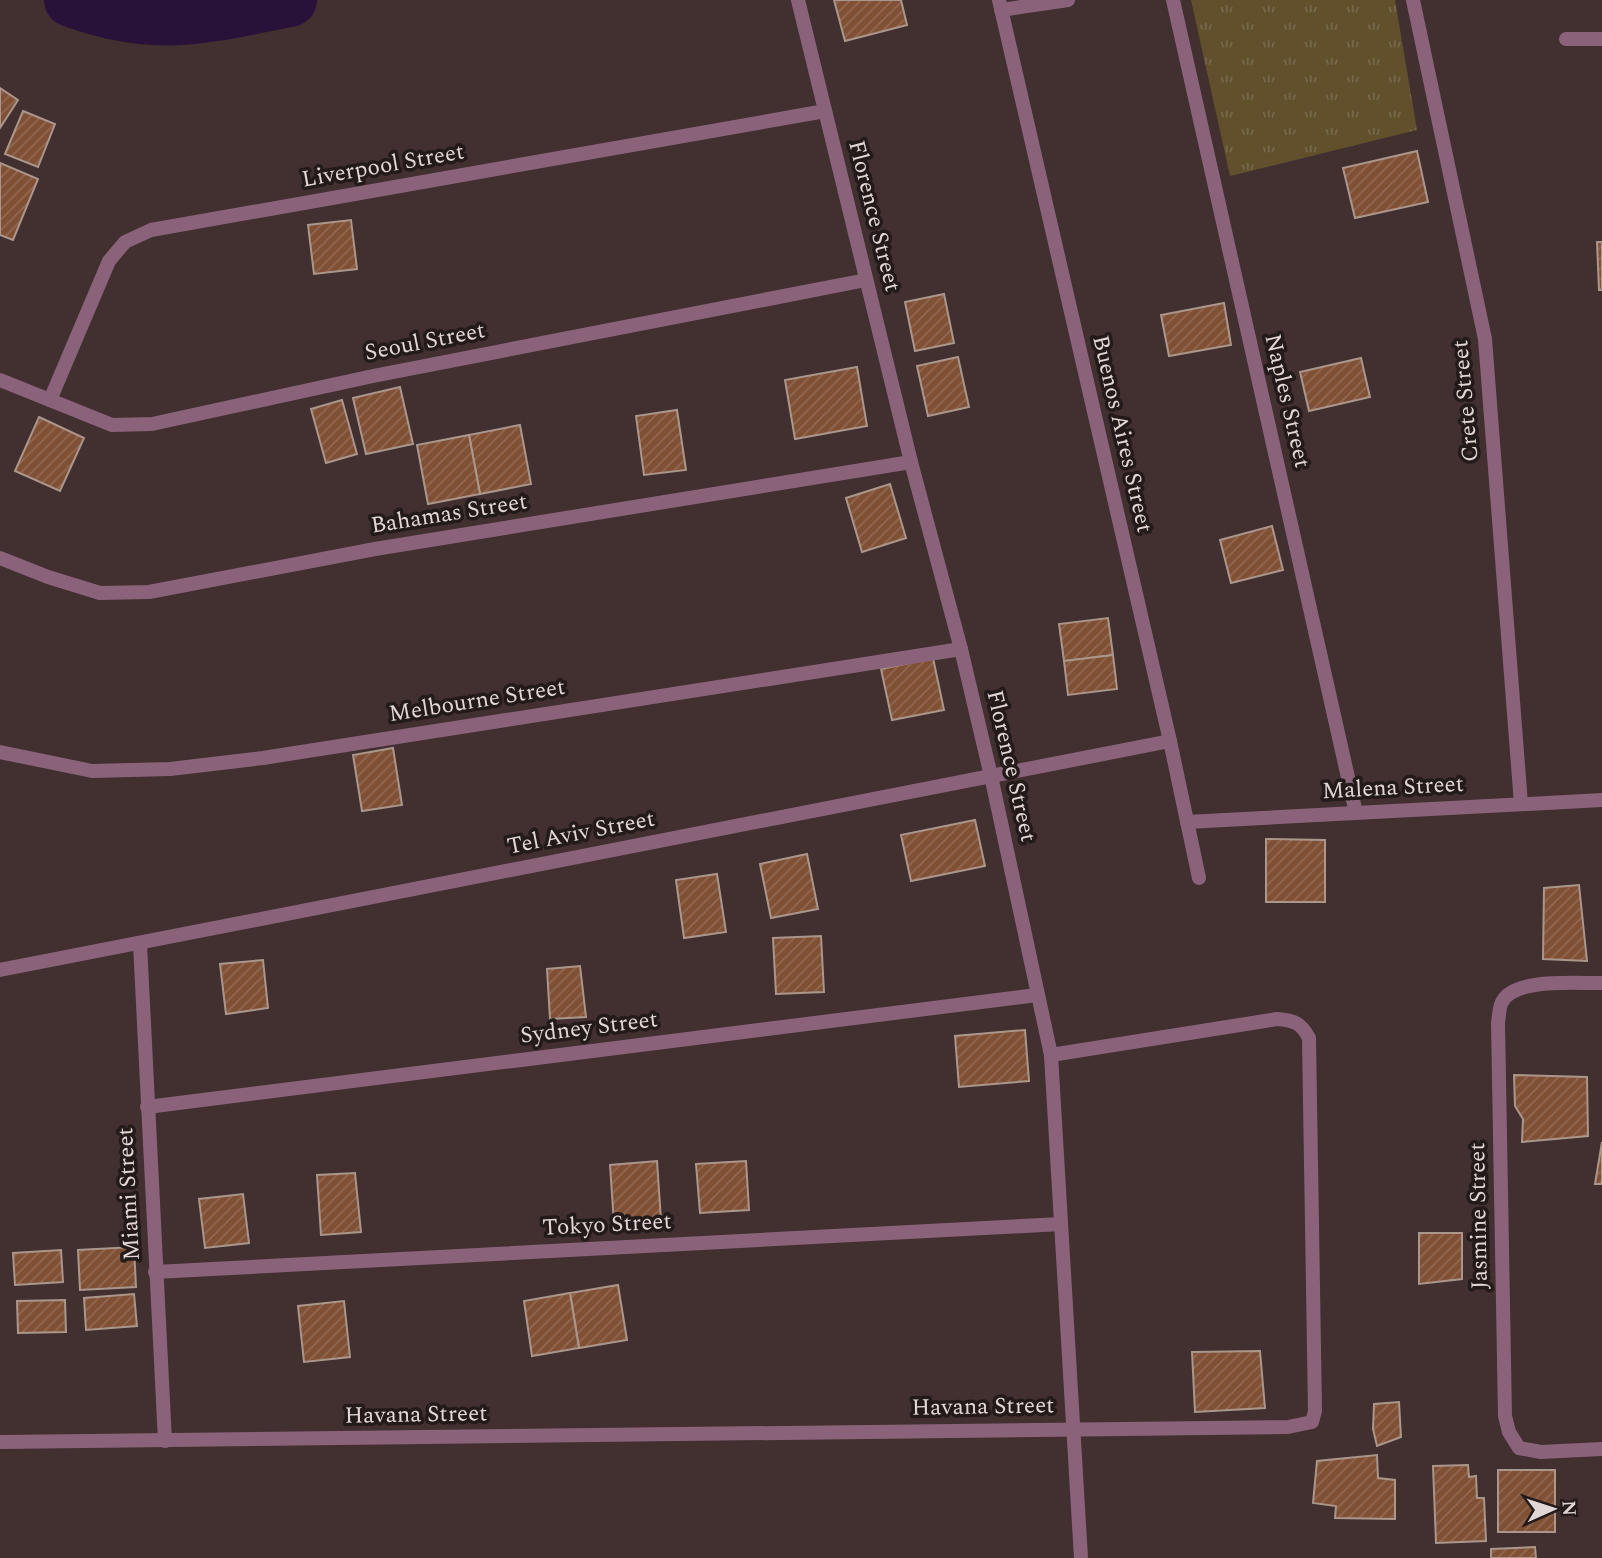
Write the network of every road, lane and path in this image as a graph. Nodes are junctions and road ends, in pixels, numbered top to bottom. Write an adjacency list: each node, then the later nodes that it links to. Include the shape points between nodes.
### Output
1 (798, 0): 8 (street, Florence Street)
2 (1068, 0): 5 (street)
3 (1173, 0): 20 (street, Naples Street)
4 (1413, 0): 19 (street, Crete Street, via 1485,340)
5 (1000, 5): 15 (street, Buenos Aires Street)
6 (1566, 39): 7 (street)
7 (1602, 40)
8 (825, 111): 9 (street, Florence Street); 11 (street, Liverpool Street, via 151,230 125,242 109,261)
9 (866, 280): 11 (street, Seoul Street, via 152,424 112,425); 12 (street, Florence Street)
10 (0, 380): 11 (street, Seoul Street)
11 (50, 400)
12 (911, 462): 13 (street, Bahamas Street, via 375,549 149,592 100,593); 14 (street, Florence Street)
13 (0, 558)
14 (961, 649): 16 (street, Melbourne Street, via 170,769 92,771); 17 (street, Florence Street)
15 (1170, 741): 17 (street, Tel Aviv Street); 21 (street, Buenos Aires Street)
16 (0, 752)
17 (991, 776): 23 (street, Tel Aviv Street); 26 (street, Florence Street)
18 (1602, 800): 19 (street, Malena Street)
19 (1521, 804): 20 (street, Malena Street)
20 (1356, 813): 21 (street, Malena Street)
21 (1187, 822): 22 (street, Buenos Aires Street)
22 (1199, 878)
23 (139, 944): 24 (street, Tel Aviv Street); 28 (street, Miami Street)
24 (0, 970)
25 (1602, 983): 34 (street, Jasmine Street, via 1534,984 1514,990 1502,1002 1498,1023 1509,1432 1519,1448)
26 (1037, 995): 27 (street, Florence Street); 28 (street, Sydney Street)
27 (1051, 1055): 29 (street, Florence Street); 31 (street, Havana Street, via 1277,1019 1292,1020 1309,1038 1312,1422)
28 (147, 1107): 30 (street, Miami Street)
29 (1061, 1224): 30 (street, Tokyo Street); 31 (street, Florence Street)
30 (155, 1272): 32 (street, Miami Street)
31 (1074, 1428): 32 (street, Havana Street); 35 (street, Florence Street)
32 (164, 1441): 33 (street, Havana Street)
33 (0, 1442)
34 (1602, 1450)
35 (1082, 1558)

